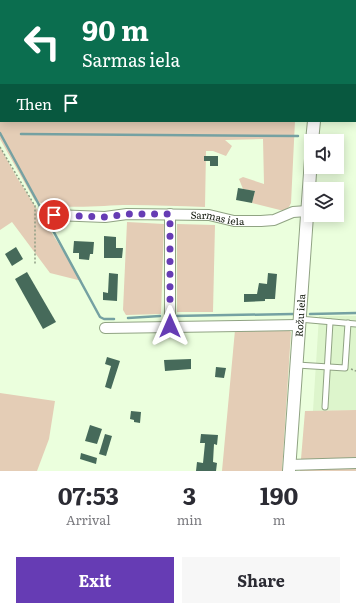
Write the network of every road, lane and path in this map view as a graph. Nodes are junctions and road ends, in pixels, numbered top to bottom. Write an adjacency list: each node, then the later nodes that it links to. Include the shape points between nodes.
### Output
1 (314, 122): 2 (street)
2 (313, 134)
3 (0, 147): 8 (path, via 35,206)
4 (304, 211): 5 (street, Sarmas iela, via 261,221)
5 (170, 214): 6 (street, Sarmas iela, via 105,217); 13 (street)
6 (54, 215)
7 (306, 222): 9 (street, Rožu iela)
8 (35, 264)
9 (299, 322): 10 (lane); 13 (street); 15 (street, Rožu iela)
10 (330, 322): 11 (lane); 16 (lane)
11 (348, 323): 12 (lane); 16 (lane, via 345,368)
12 (356, 324)
13 (170, 326): 14 (street)
14 (106, 328)
15 (296, 365): 16 (lane); 19 (street, Rožu iela)
16 (327, 367): 17 (lane)
17 (325, 407)
18 (356, 463): 19 (street)
19 (289, 468)

